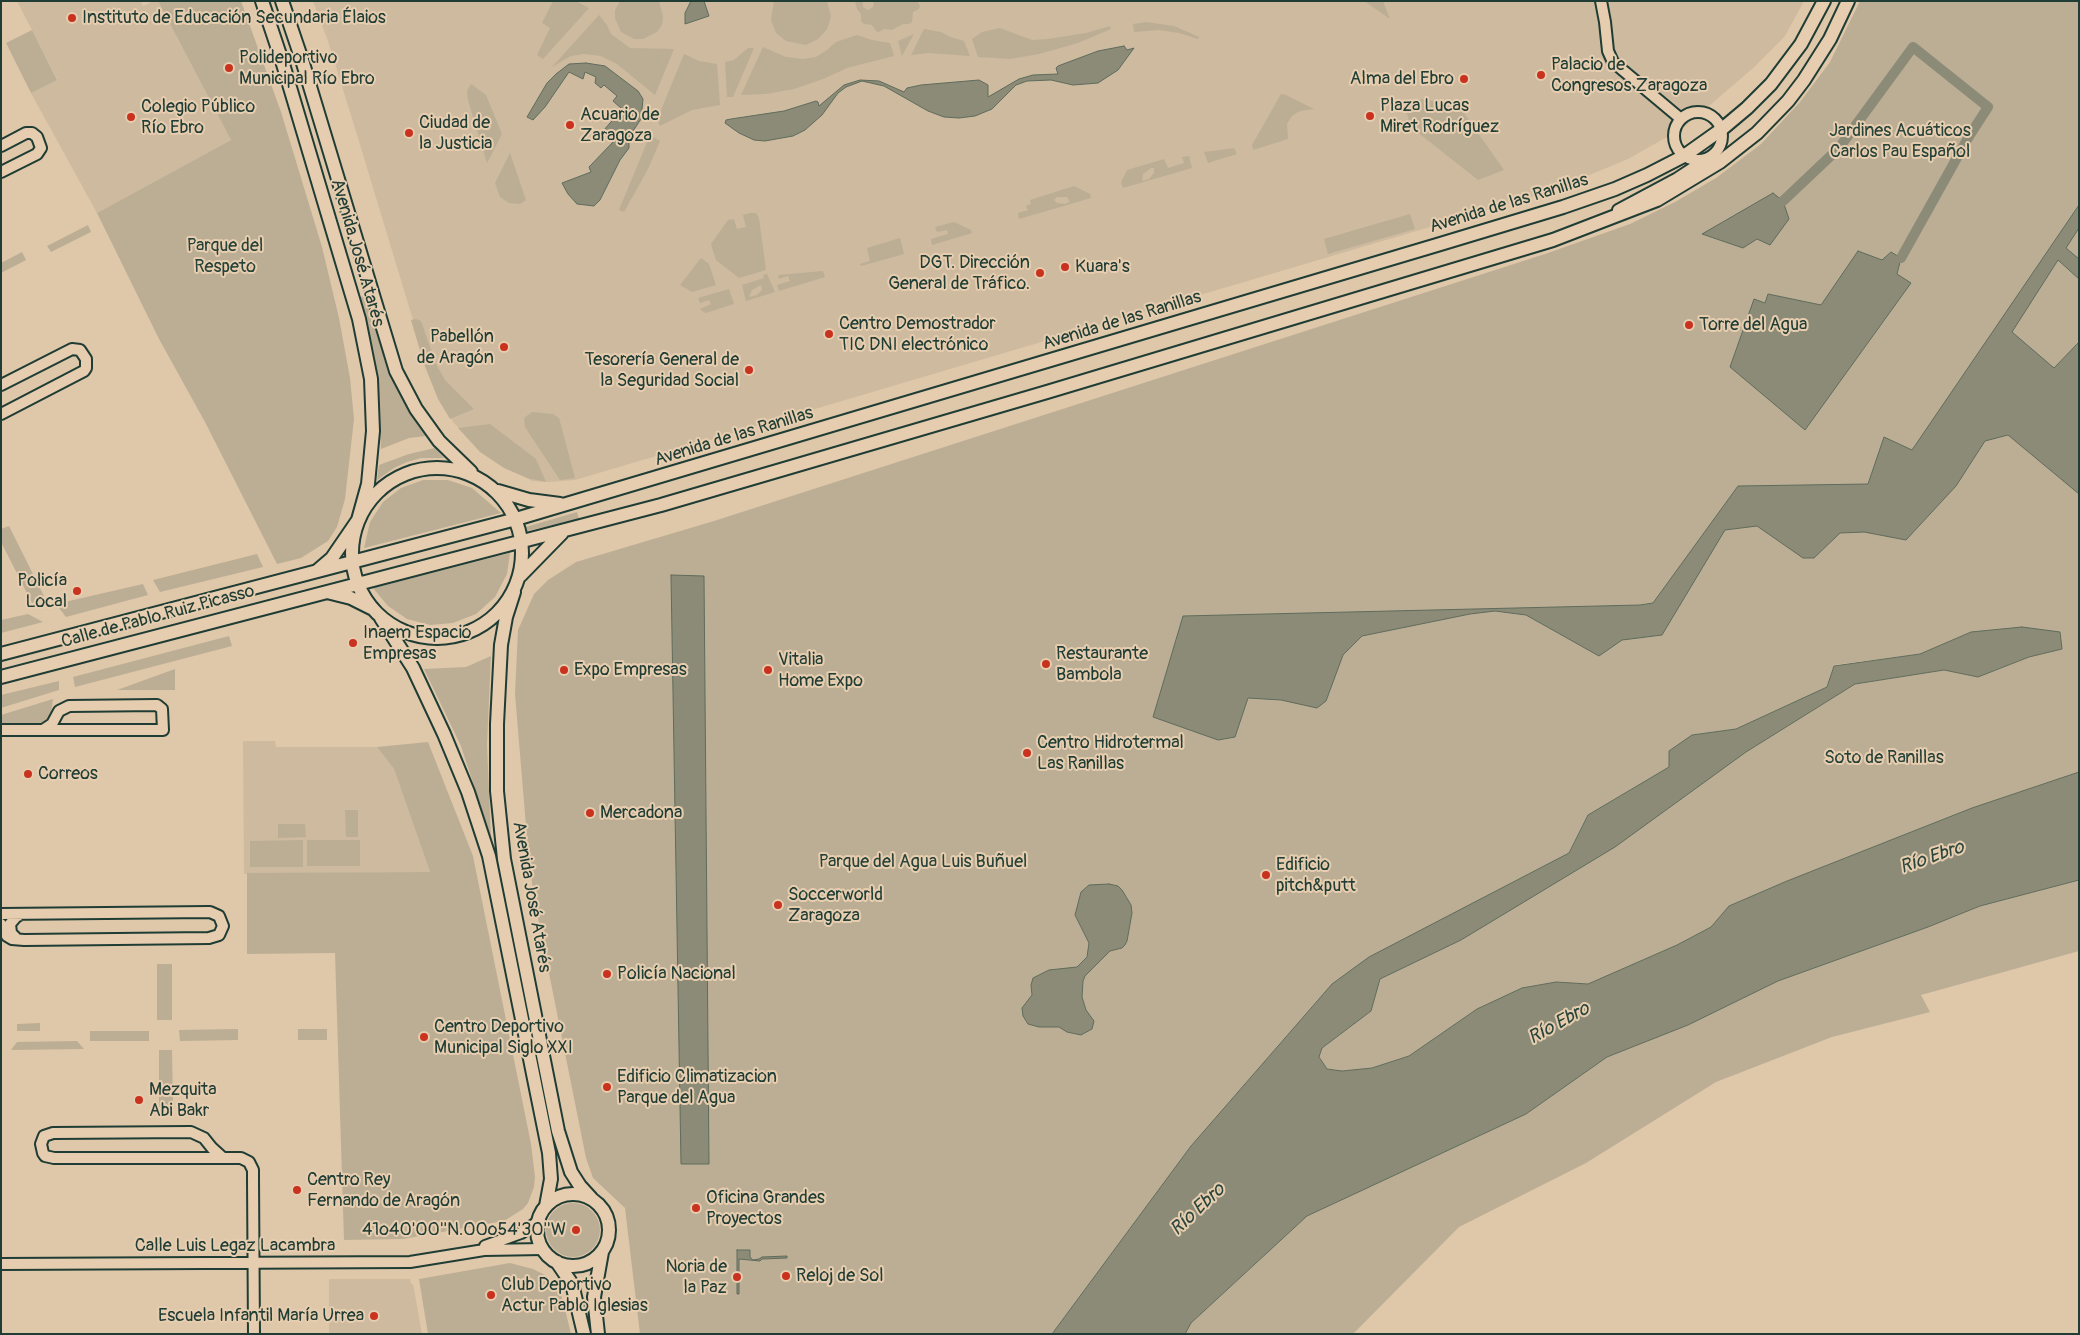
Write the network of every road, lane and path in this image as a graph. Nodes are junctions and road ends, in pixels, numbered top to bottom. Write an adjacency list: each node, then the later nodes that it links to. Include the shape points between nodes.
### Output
1 (262, 1): 18 (main road, Avenida José Atarés, via 367,354 373,414 372,448 368,484)
2 (282, 1): 14 (main road, Avenida José Atarés, via 396,371 416,409 439,441)
3 (1601, 1): 6 (street, via 1608,52 1613,62)
4 (1824, 1): 7 (main road, Avenida de las Ranillas, via 1801,44 1771,84)
5 (1848, 1): 9 (main road, Avenida de las Ranillas, via 1818,60 1788,101 1757,133)
6 (1681, 119): 7 (street, via 1690,113 1701,112 1713,117); 9 (street, via 1674,131 1677,148)
7 (1722, 130): 9 (main road, Avenida de las Ranillas); 9 (street, Avenida de las Ranillas, via 1721,145 1714,154)
8 (1, 146): 10 (street, via 32,133 41,148 37,154)
9 (1701, 160): 11 (street, Avenida de las Ranillas); 11 (main road, Avenida de las Ranillas, via 1658,200); 16 (main road, Avenida de las Ranillas, via 1647,175 1564,207)
10 (1, 172)
11 (1597, 224): 19 (main road, Avenida de las Ranillas, via 1540,245 1056,390)
12 (1, 385): 13 (street, via 72,349 80,350 86,359 84,371)
13 (1, 414)
14 (475, 476): 15 (main road); 18 (main road, via 448,468 411,471 379,489)
15 (498, 491): 16 (main road, Avenida de las Ranillas); 17 (main road)
16 (565, 505): 17 (main road, Avenida de las Ranillas)
17 (516, 519): 20 (main road); 21 (main road, Avenida de las Ranillas)
18 (358, 520): 21 (main road, Avenida José Atarés, via 352,541); 22 (main road, via 332,558)
19 (563, 532): 20 (main road, Avenida de las Ranillas); 23 (main road, Avenida de las Ranillas)
20 (522, 541): 23 (main road); 24 (main road, Avenida de las Ranillas)
21 (352, 563): 22 (main road, Calle de Pablo Ruiz Picasso); 24 (main road, Avenida José Atarés)
22 (317, 572): 29 (main road, Calle de Pablo Ruiz Picasso)
23 (520, 576): 26 (main road, Avenida José Atarés)
24 (357, 584): 25 (main road, Calle de Pablo Ruiz Picasso); 27 (main road, Avenida José Atarés)
25 (324, 592): 27 (main road, Calle de Pablo Ruiz Picasso, via 350,598); 30 (main road, Calle de Pablo Ruiz Picasso)
26 (514, 592): 28 (main road, via 490,620 456,636 419,636); 42 (main road, Avenida José Atarés, via 501,645 497,724 497,791 503,850 558,1131 571,1172)
27 (372, 608): 28 (main road)
28 (381, 618): 43 (main road, Avenida José Atarés, via 413,668 444,734 489,856 548,1153 551,1179)
29 (1, 654)
30 (1, 677)
31 (62, 710): 33 (street); 34 (street, via 61,723); 34 (street, via 68,706 157,705 162,709 163,730)
32 (1, 730): 33 (street)
33 (43, 730): 34 (street)
34 (70, 730)
35 (1, 914): 36 (street)
36 (21, 914): 38 (street, via 10,924 11,933); 38 (street, via 210,912 219,916 222,926 219,935 210,938)
37 (1, 924): 38 (street, via 7,936)
38 (17, 940)
39 (200, 1135): 40 (street); 41 (street, via 204,1148); 41 (street, via 191,1132 53,1133 44,1136 41,1144 42,1153 54,1158)
40 (222, 1158): 41 (street); 48 (street, via 245,1160 253,1170)
41 (194, 1159)
42 (591, 1198): 43 (main road, via 562,1195); 47 (main road, via 599,1204 609,1222 608,1238)
43 (546, 1206): 44 (main road)
44 (538, 1222): 45 (main road, via 537,1231); 46 (street, Calle Luis Legaz Lacambra, via 511,1237)
45 (543, 1249): 46 (street, Calle Luis Legaz Lacambra); 49 (main road)
46 (469, 1252): 48 (street, Calle Luis Legaz Lacambra, via 410,1262)
47 (602, 1252): 49 (main road, via 595,1259 576,1266); 53 (main road, via 594,1297)
48 (254, 1262): 50 (street, Calle Luis Legaz Lacambra); 51 (street)
49 (557, 1262): 52 (main road, via 572,1284)
50 (1, 1264)
51 (254, 1334)
52 (584, 1334)
53 (598, 1334)

